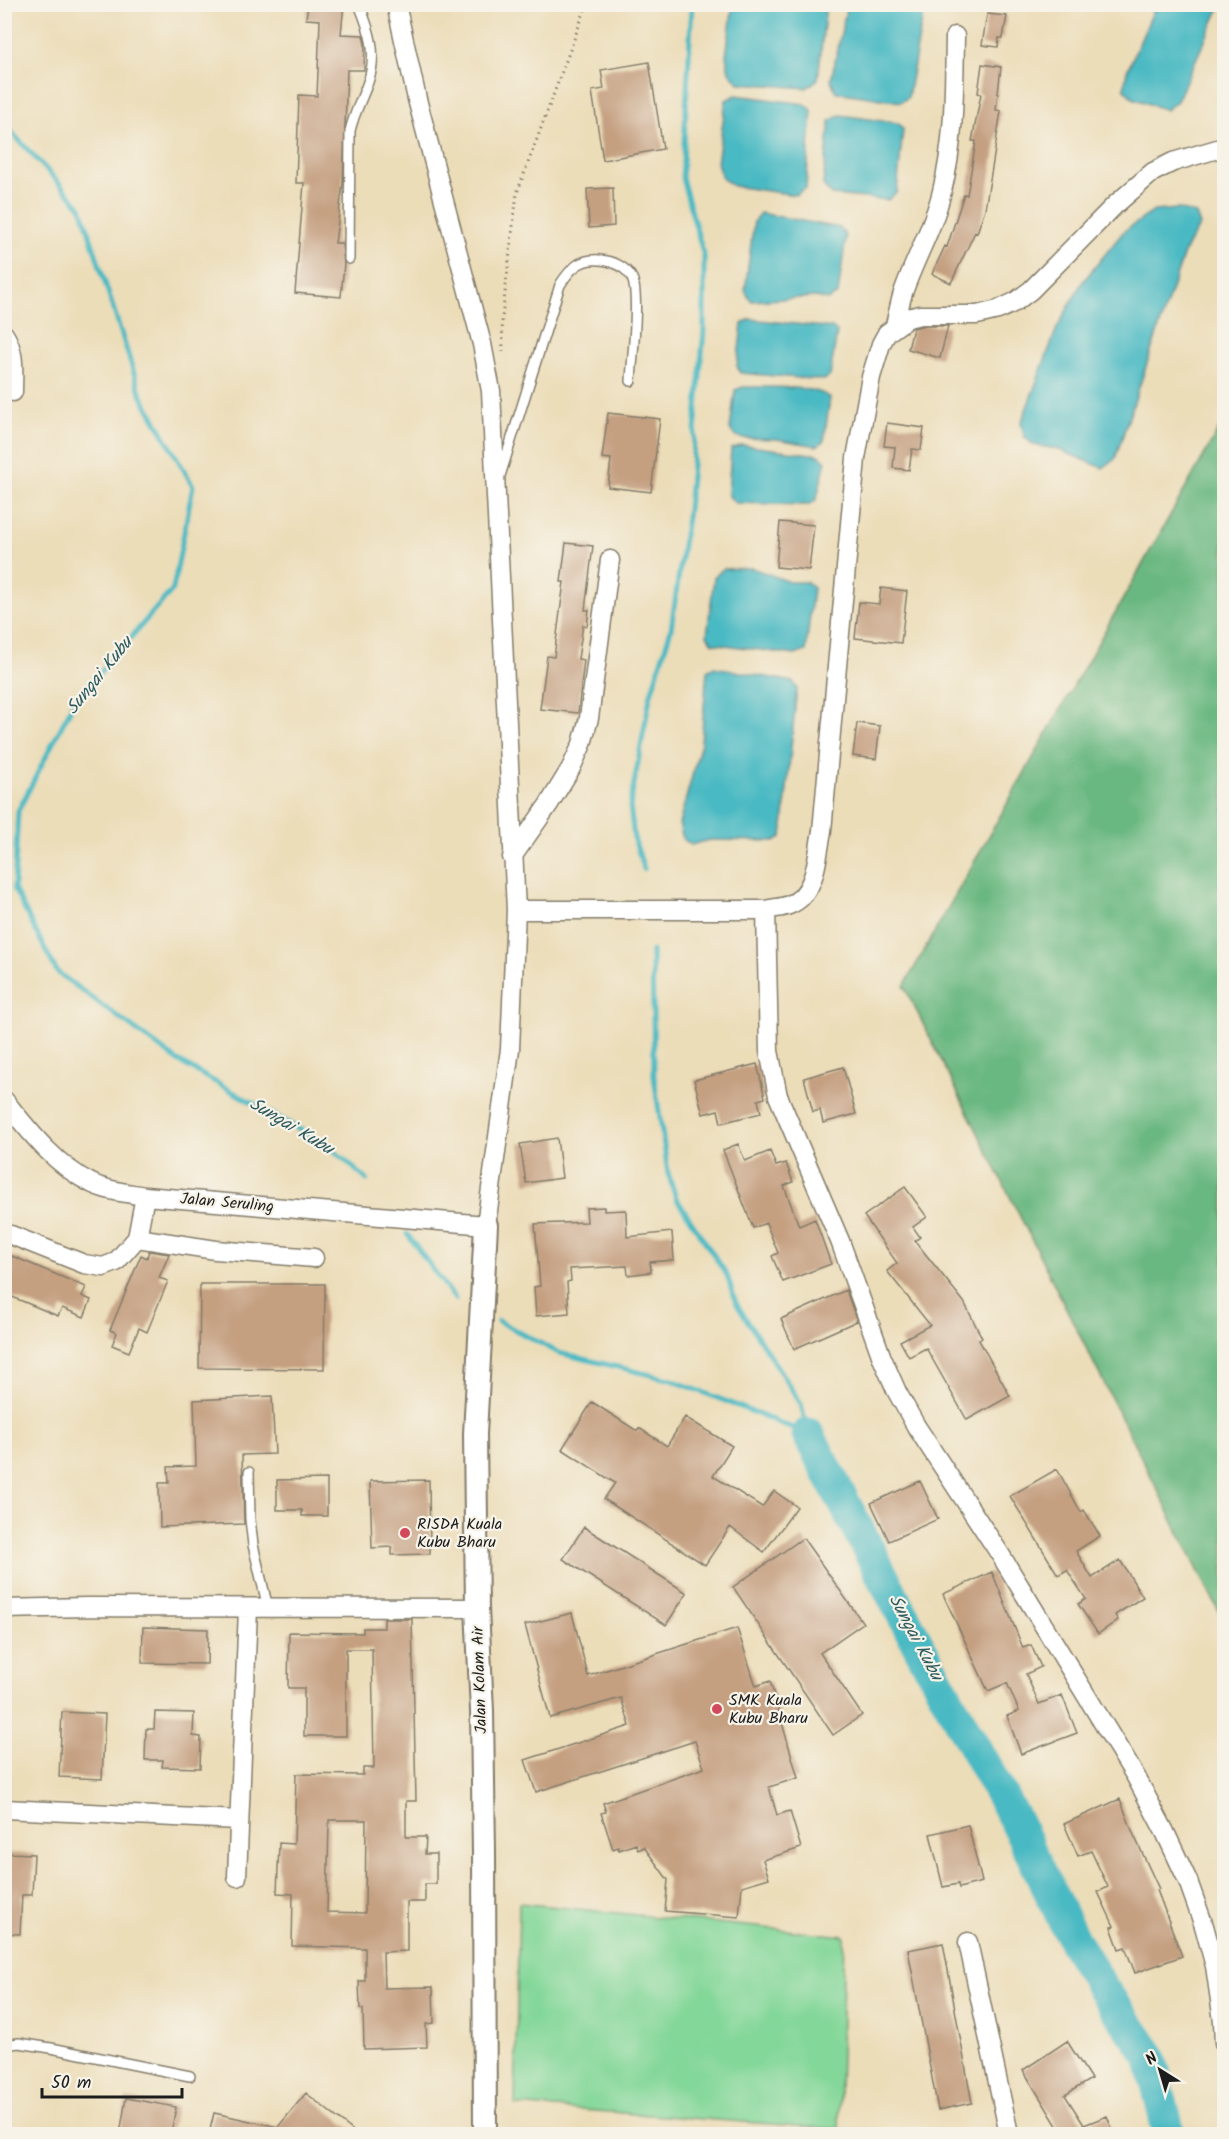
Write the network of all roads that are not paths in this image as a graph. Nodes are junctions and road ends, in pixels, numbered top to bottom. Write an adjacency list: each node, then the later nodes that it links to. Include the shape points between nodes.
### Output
1 (359, 4): 5 (lane, via 368,26 374,60 350,131)
2 (396, 4): 10 (street, via 482,344 491,391)
3 (955, 36): 6 (street, via 943,191 903,291)
4 (1224, 147): 6 (street, via 1153,172 1015,302 977,315 920,315)
5 (349, 259)
6 (896, 326): 14 (street, via 881,344 871,377 856,458 822,831 814,876 805,893 790,905)
7 (4, 334): 9 (street, via 14,356)
8 (631, 381): 10 (lane, via 633,280 623,267 608,261 592,259 579,263 560,285)
9 (13, 392)
10 (496, 490): 12 (street)
11 (610, 560): 12 (street, via 589,718 582,744 571,768)
12 (512, 857): 13 (street)
13 (516, 910): 14 (street); 17 (street, via 510,1049)
14 (766, 910): 30 (street, via 769,1051 778,1096 840,1241 882,1358 916,1426 1006,1564 1136,1777 1165,1832 1204,1926 1215,1966)
15 (4, 1100): 16 (street, Jalan Seruling, via 70,1171 93,1185)
16 (144, 1196): 17 (street, Jalan Seruling); 19 (street)
17 (486, 1225): 23 (street, Jalan Kolam Air, via 475,1434)
18 (11, 1235): 19 (street, via 84,1264 103,1266 116,1262)
19 (137, 1238): 20 (street, via 216,1250)
20 (314, 1258)
21 (249, 1472): 22 (lane, via 253,1545)
22 (268, 1608): 23 (street); 25 (street)
23 (477, 1608): 33 (street, Jalan Kolam Air, via 482,1711)
24 (4, 1609): 25 (street)
25 (248, 1609): 27 (street)
26 (4, 1809): 27 (street)
27 (239, 1820): 28 (street)
28 (237, 1877)
29 (968, 1942): 34 (street)
30 (1224, 2043)
31 (4, 2045): 32 (lane, via 51,2048)
32 (190, 2076)
33 (485, 2134)
34 (1009, 2134)

